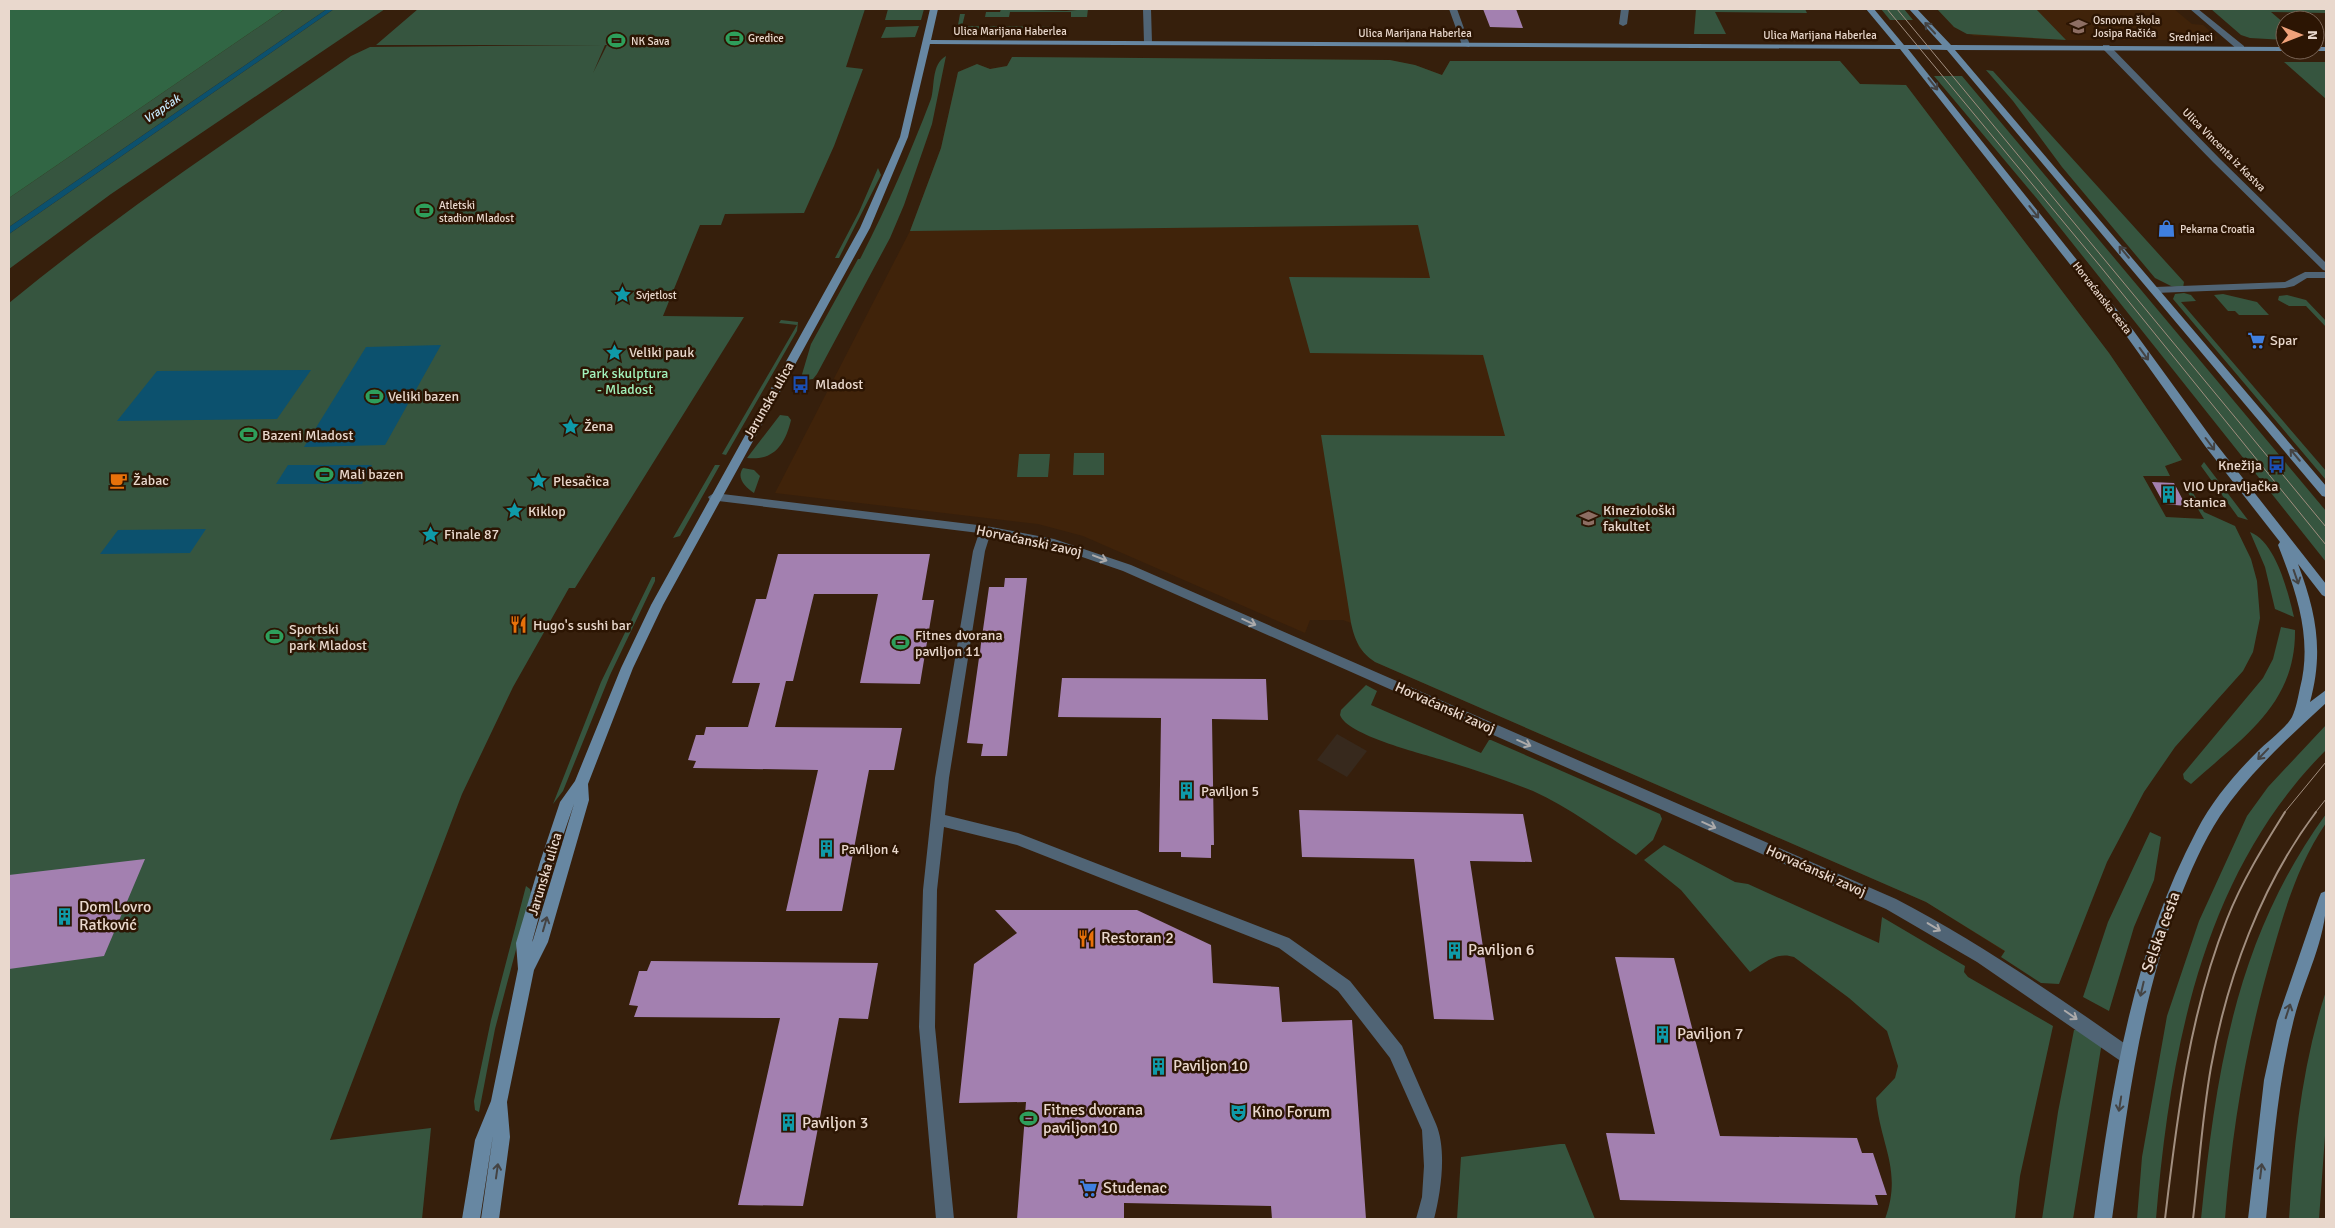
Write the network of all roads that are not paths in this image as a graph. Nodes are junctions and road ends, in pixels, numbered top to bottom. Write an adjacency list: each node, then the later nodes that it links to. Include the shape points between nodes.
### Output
1 (934, 9): 9 (street, Jarunska ulica)
2 (1147, 9): 10 (street)
3 (1453, 9): 11 (street)
4 (1625, 9): 8 (street)
5 (1870, 9): 12 (street, Horvaćanska cesta)
6 (1913, 9): 13 (street, one-way to 6)
7 (2194, 9): 15 (street)
8 (1623, 24)
9 (928, 42): 10 (street, Ulica Marijana Haberlea); 21 (street, Jarunska ulica, via 904,137 865,228)
10 (1148, 43): 11 (street, Ulica Marijana Haberlea)
11 (1466, 45): 12 (street, Ulica Marijana Haberlea)
12 (1902, 46): 13 (street, Ulica Marijana Haberlea); 23 (street, Horvaćanska cesta, one-way to 23, via 2129,332)
13 (1947, 46): 14 (street, Srednjaci); 19 (street, one-way to 13)
14 (2106, 47): 15 (street, Srednjaci); 17 (street, Ulica Vincenta iz Kastva)
15 (2241, 48): 16 (street, Srednjaci)
16 (2275, 49)
17 (2326, 268)
18 (2326, 275): 19 (street, via 2305,274 2291,284 2277,286)
19 (2155, 290): 20 (street, one-way to 19)
20 (2326, 493)
21 (714, 497): 22 (street, Horvaćanski zavoj); 30 (street, Jarunska ulica, via 627,668 581,784 582,800 540,942 526,969)
22 (986, 530): 27 (street, via 979,552); 29 (street, Horvaćanski zavoj, one-way to 29, via 1054,543 1127,568 1891,904 1975,952)
23 (2278, 531): 24 (street, Horvaćanska cesta); 26 (street, one-way to 26, via 2305,606 2312,649 2308,686)
24 (2326, 592)
25 (2326, 695): 26 (street, Selska cesta)
26 (2298, 720): 29 (street, Selska cesta, one-way to 29, via 2262,754 2203,832 2149,959)
27 (938, 818): 33 (street, via 930,890 927,1027); 34 (street, via 1018,840 1284,943 1344,986 1396,1052 1430,1130 1433,1166 1431,1197)
28 (2326, 898): 36 (street, one-way to 28, via 2272,1080 2285,1021)
29 (2128, 1056): 35 (street, Selska cesta, one-way to 35)
30 (499, 1101): 31 (street, Jarunska ulica, via 483,1140); 32 (street, Jarunska ulica, one-way to 30, via 502,1137)
31 (471, 1219)
32 (490, 1219)
33 (945, 1219)
34 (1425, 1219)
35 (2103, 1219)
36 (2257, 1219)

